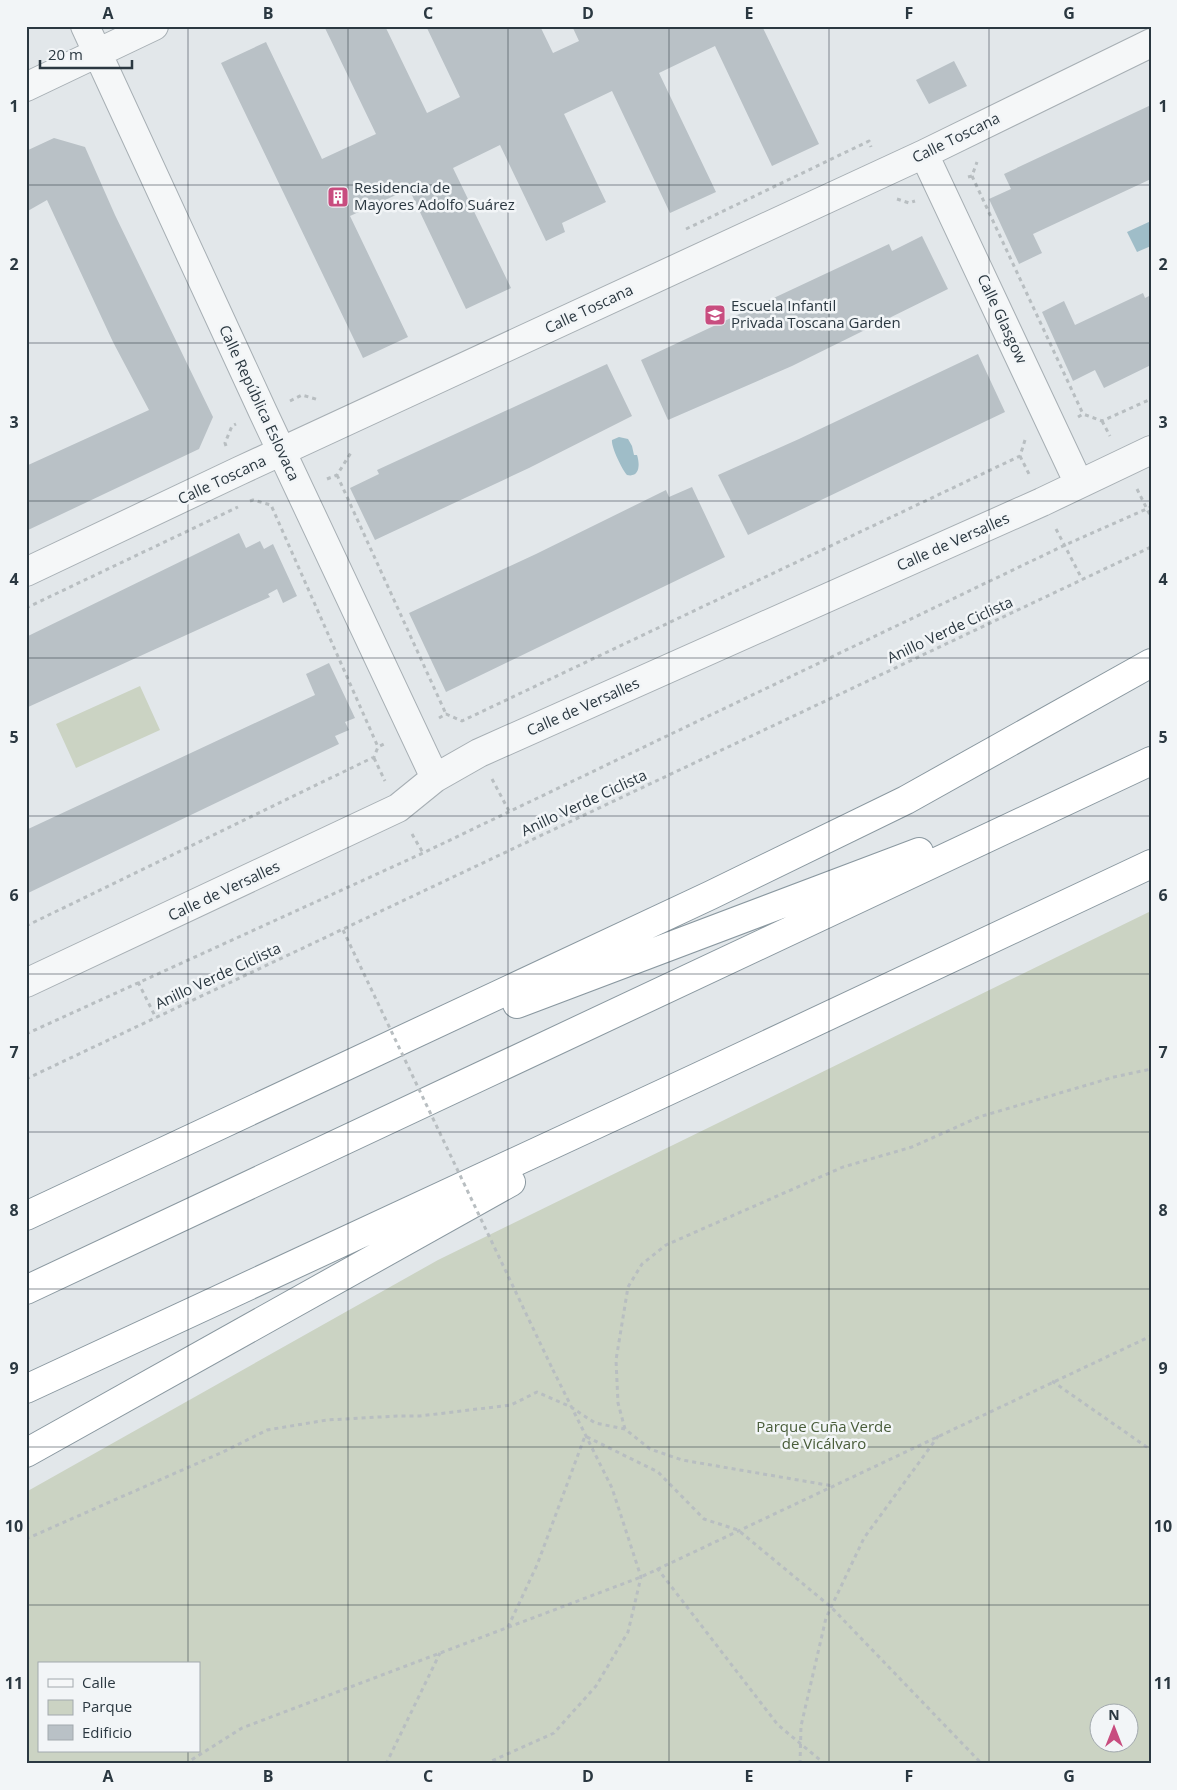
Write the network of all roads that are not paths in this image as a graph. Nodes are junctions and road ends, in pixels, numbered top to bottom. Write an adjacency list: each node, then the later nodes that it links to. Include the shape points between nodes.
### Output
1 (85, 26): 4 (street, Calle República Eslovaca)
2 (154, 26): 4 (street)
3 (1151, 43): 6 (street, Calle Toscana)
4 (98, 53): 5 (street); 8 (street, Calle República Eslovaca)
5 (26, 87)
6 (924, 154): 8 (street, Calle Toscana); 9 (street, Calle Glasgow)
7 (1151, 450): 9 (street, Calle de Versalles)
8 (281, 452): 10 (street, Calle Toscana); 14 (street, Calle República Eslovaca)
9 (1079, 484): 14 (street, Calle de Versalles, via 478,753)
10 (26, 572)
11 (1151, 663): 17 (highway, via 898,804)
12 (1151, 760): 13 (highway)
13 (1123, 774): 17 (highway); 20 (highway)
14 (435, 778): 16 (street, Calle de Versalles, via 398,808)
15 (1151, 864): 18 (highway)
16 (26, 983)
17 (324, 1076): 19 (highway)
18 (698, 1077): 21 (highway); 22 (highway)
19 (26, 1216)
20 (26, 1290)
21 (26, 1389)
22 (26, 1454)

